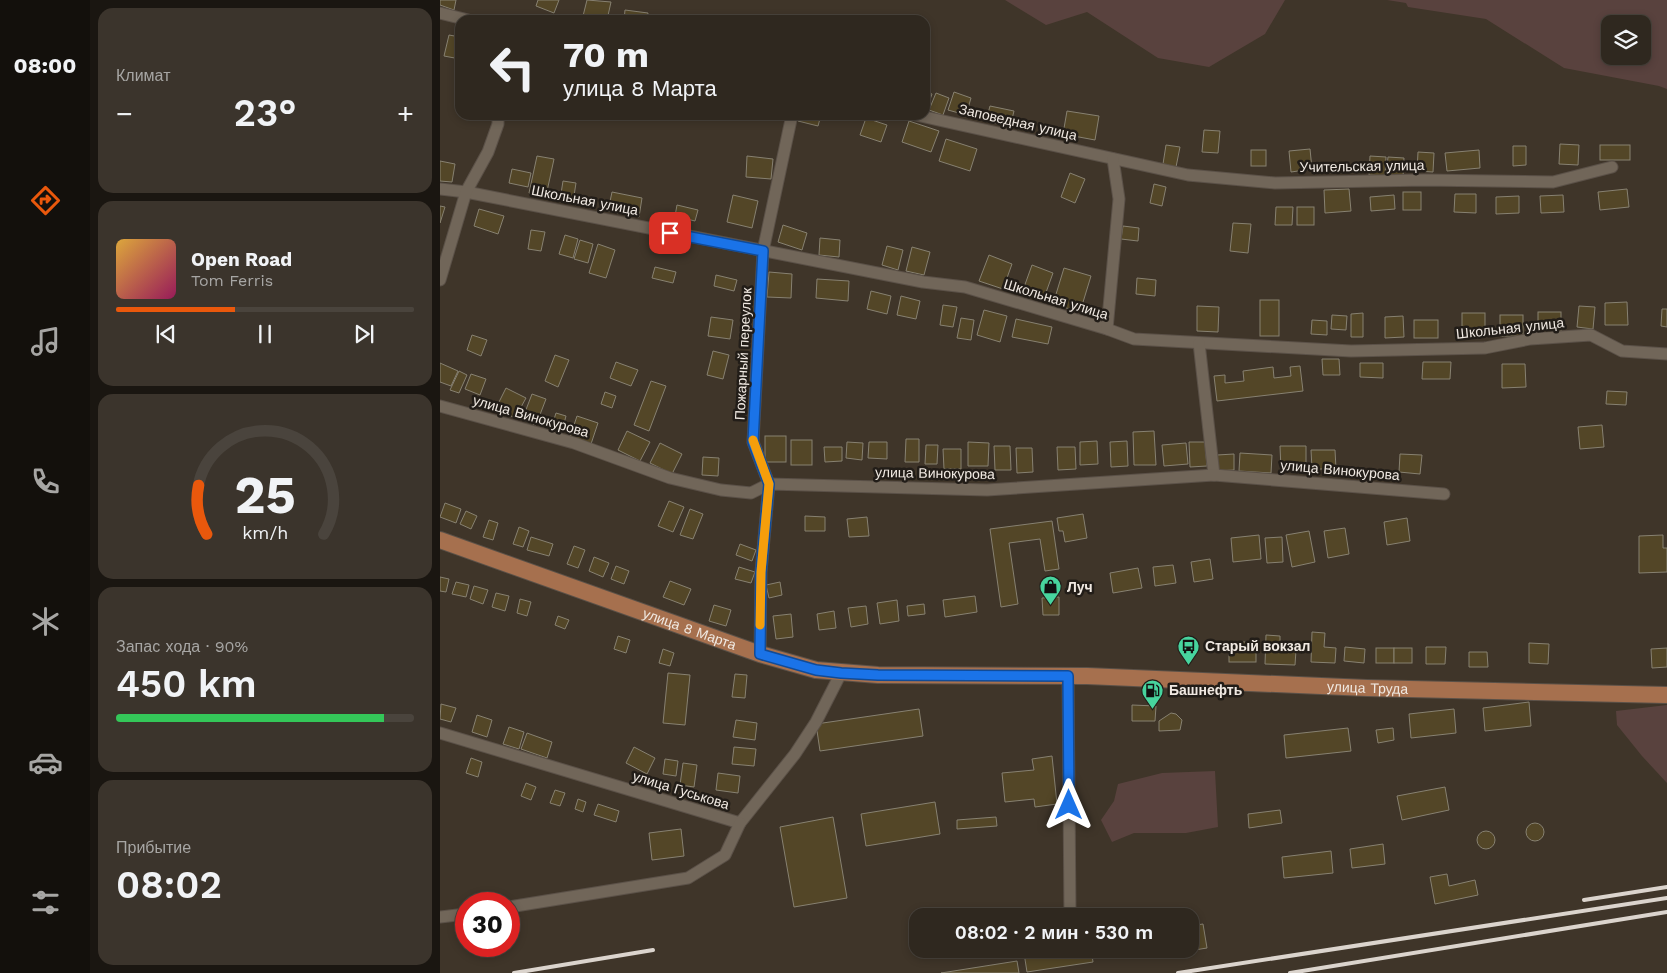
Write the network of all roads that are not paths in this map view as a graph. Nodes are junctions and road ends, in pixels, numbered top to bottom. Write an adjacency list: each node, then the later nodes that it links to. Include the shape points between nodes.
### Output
1 (440, 13): 2 (street)
2 (455, 17)
3 (930, 118): 6 (street, Заповедная улица)
4 (498, 120): 9 (street, via 488,152)
5 (791, 120): 10 (street, Пожарный переулок)
6 (1113, 159): 7 (street, Учительская улица, via 1188,175 1276,183 1553,182); 12 (street, via 1119,199)
7 (1612, 167)
8 (440, 189): 9 (street, Школьная улица)
9 (466, 192): 10 (street, Школьная улица); 11 (street)
10 (763, 251): 12 (street, Школьная улица, via 965,287); 17 (street, Пожарный переулок, via 753,442)
11 (440, 280)
12 (1107, 329): 13 (street, Школьная улица, via 1134,339)
13 (1199, 343): 14 (street, Школьная улица, via 1351,351 1485,348 1530,339 1591,335 1622,351); 16 (street)
14 (1667, 354)
15 (440, 406): 17 (street, улица Винокурова, via 574,443 670,478 721,490 751,493)
16 (1214, 476): 17 (street, улица Винокурова, via 987,490); 18 (street, улица Винокурова)
17 (769, 484): 20 (street, Пожарный переулок, via 761,572)
18 (1444, 494)
19 (440, 540): 20 (main road, улица 8 Марта)
20 (760, 654): 21 (main road, улица 8 Марта, via 816,670)
21 (841, 673): 22 (main road, улица 8 Марта); 25 (street, улица Гуськова, via 795,754)
22 (1068, 676): 23 (main road, улица Труда, via 1367,688); 27 (street)
23 (1667, 695)
24 (440, 733): 25 (street, улица Гуськова)
25 (740, 823): 26 (street, via 725,855 688,878)
26 (520, 905)
27 (1070, 908)
28 (455, 915): 29 (street)
29 (440, 917)

